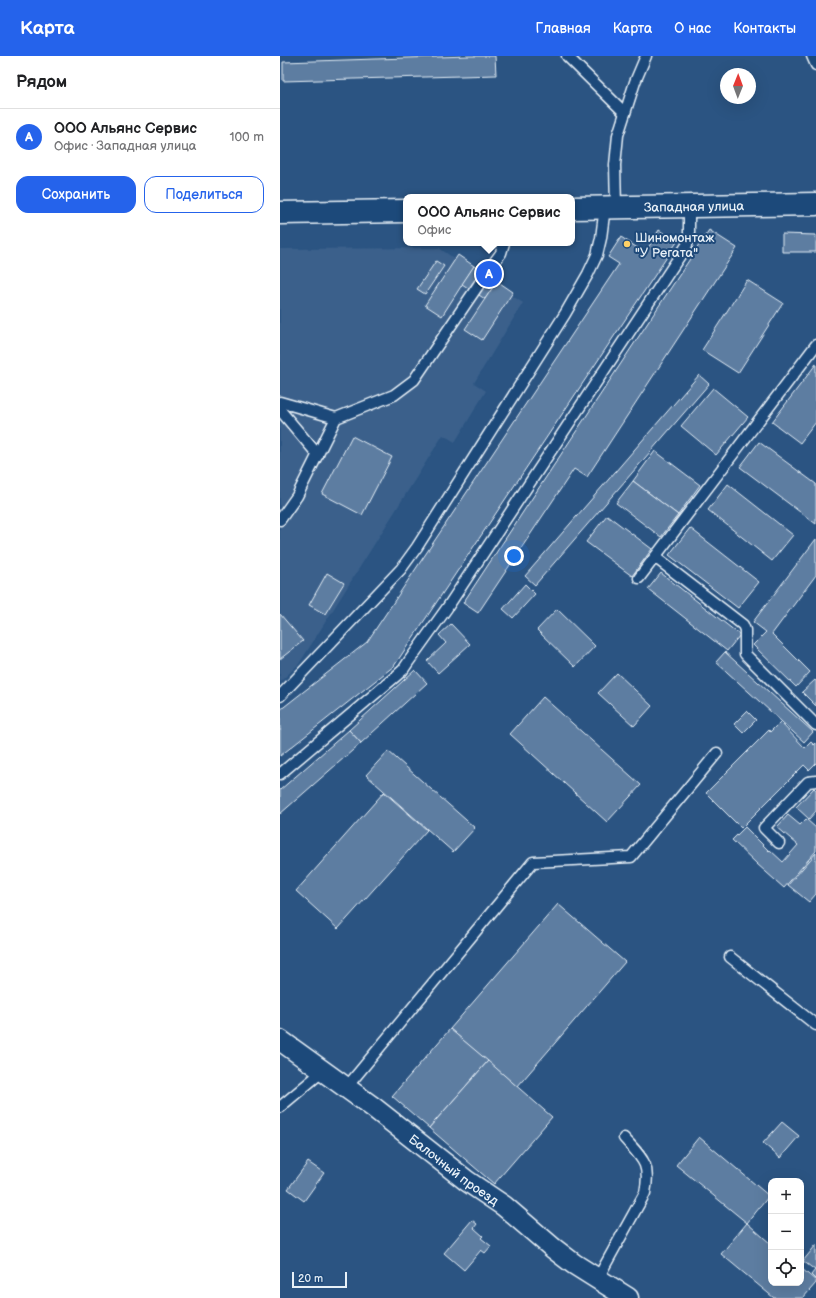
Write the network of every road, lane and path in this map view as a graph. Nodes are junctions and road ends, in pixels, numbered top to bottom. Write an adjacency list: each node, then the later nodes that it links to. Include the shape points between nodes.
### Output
1 (567, 56): 5 (lane)
2 (646, 56): 5 (lane)
3 (812, 56): 4 (lane)
4 (816, 65)
5 (625, 114): 8 (lane, via 618,135)
6 (816, 204): 7 (street, Западная улица)
7 (689, 206): 8 (street, Западная улица); 24 (lane, via 687,245 447,608 403,670)
8 (610, 207): 9 (street, Западная улица); 21 (lane, via 597,255 588,274 417,547 401,569)
9 (575, 208)
10 (403, 210): 11 (street)
11 (280, 213)
12 (503, 246): 16 (lane, via 501,253 414,380 394,395)
13 (816, 345): 19 (lane)
14 (280, 402): 16 (lane)
15 (280, 410): 17 (lane)
16 (336, 418): 17 (lane)
17 (318, 454): 18 (lane, via 297,496)
18 (280, 520)
19 (656, 558): 20 (lane); 22 (lane, via 743,625 745,654)
20 (639, 578)
21 (280, 696)
22 (816, 725)
23 (717, 754): 31 (lane, via 631,857 533,862)
24 (280, 774)
25 (816, 780): 26 (lane, via 808,782 764,828)
26 (779, 843)
27 (730, 957): 28 (lane)
28 (816, 1025)
29 (280, 1040): 30 (street, Балочный проезд)
30 (323, 1071): 31 (street, Балочный проезд); 32 (lane)
31 (346, 1088): 34 (street, Балочный проезд, via 466,1181 504,1206 574,1264)
32 (280, 1107)
33 (624, 1138): 34 (lane, via 647,1167 648,1179 645,1193)
34 (598, 1278): 35 (street, Балочный проезд)
35 (628, 1298)

